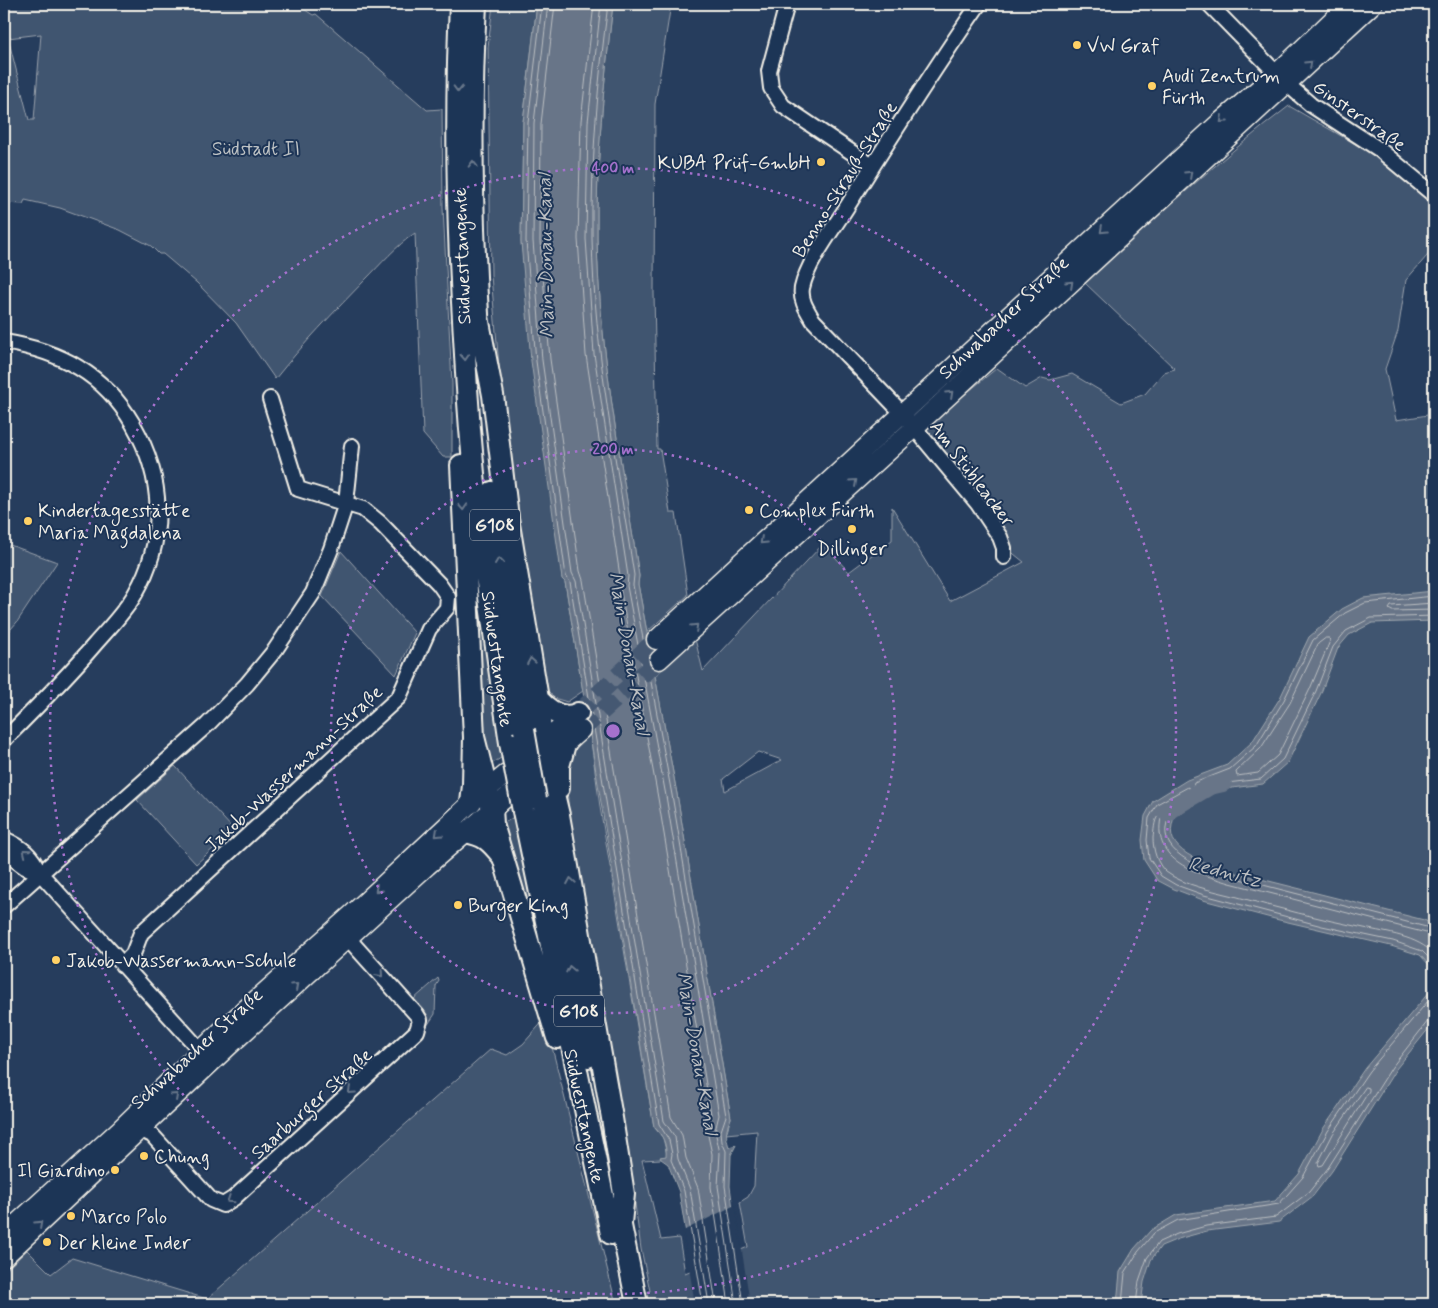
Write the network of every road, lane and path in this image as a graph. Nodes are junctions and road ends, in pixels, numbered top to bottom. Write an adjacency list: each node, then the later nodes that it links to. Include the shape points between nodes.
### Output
1 (460, 4): 8 (highway, Südwesttangente)
2 (476, 4): 8 (highway, Südwesttangente)
3 (787, 4): 10 (street, via 769,71 770,88 783,106)
4 (979, 4): 10 (street, Benno-Strauß-Straße)
5 (1209, 4): 9 (street, Ginsterstraße)
6 (1349, 4): 9 (main road, Schwabacher Straße)
7 (1373, 4): 9 (main road, Schwabacher Straße, one-way to 7)
8 (466, 40): 12 (highway, Südwesttangente / G108, one-way to 8); 14 (highway, Südwesttangente / G108, one-way to 14, via 457,132)
9 (1282, 78): 11 (street, Ginsterstraße, via 1311,105 1380,150); 16 (main road, Schwabacher Straße)
10 (872, 166): 16 (street, Benno-Strauß-Straße, via 814,262 802,290 803,303 812,320)
11 (1434, 195)
12 (478, 317): 22 (highway, one-way to 12, via 508,518 493,395); 24 (highway, Südwesttangente / G108, one-way to 12, via 508,628 494,521)
13 (4, 342): 26 (street, via 66,359 103,386 124,408 144,442 153,471 159,516 152,556 135,594 72,672)
14 (467, 388): 24 (highway, Südwesttangente / G108, via 493,630); 25 (highway, one-way to 25, via 460,437)
15 (270, 399): 18 (street, Jakob-Wassermann-Straße, via 298,489)
16 (909, 421): 19 (street, Am Stübleacker, via 978,504 1000,537); 20 (main road, Schwabacher Straße, one-way to 20, via 780,525); 21 (main road, Schwabacher Straße, one-way to 16)
17 (352, 446): 18 (street)
18 (346, 503): 40 (street, via 312,593 275,650 247,684 207,725); 44 (street, Jakob-Wassermann-Straße, via 363,509 380,523 439,584 448,597 447,608 429,628 399,697 141,933 132,954)
19 (1004, 557)
20 (656, 640)
21 (659, 660)
22 (538, 699): 23 (highway, via 557,714); 28 (highway)
23 (579, 721): 27 (main road); 28 (main road)
24 (517, 736): 33 (highway, Südwesttangente / G108, bridge)
25 (474, 737): 30 (highway); 32 (highway)
26 (4, 740)
27 (565, 744): 28 (main road); 35 (highway, via 559,766)
28 (540, 756): 35 (highway)
29 (506, 774): 30 (main road, Schwabacher Straße)
30 (488, 790): 32 (main road, Schwabacher Straße); 34 (highway)
31 (509, 794): 34 (main road, Schwabacher Straße)
32 (471, 804): 42 (main road, Schwabacher Straße, one-way to 42)
33 (529, 805): 48 (highway, Südwesttangente / G108); 49 (highway, Südwesttangente / G108, one-way to 33)
34 (492, 809): 36 (main road, Schwabacher Straße); 39 (highway)
35 (559, 815): 49 (highway, one-way to 35, via 624,1194)
36 (465, 832): 39 (highway, via 481,835); 43 (main road, Schwabacher Straße)
37 (4, 839): 40 (street, one-way to 37, via 34,859)
38 (4, 852): 40 (street)
39 (503, 857): 48 (highway, via 562,1055 579,1126)
40 (40, 873): 41 (street); 44 (street)
41 (4, 906)
42 (352, 914): 43 (street); 45 (main road, Schwabacher Straße)
43 (350, 936): 46 (main road, Schwabacher Straße, one-way to 43); 46 (street, Saarburger Straße, one-way to 46, via 354,945 420,1020 417,1031 223,1205 211,1200 152,1135)
44 (122, 964): 45 (street)
45 (200, 1051): 47 (main road, Schwabacher Straße)
46 (139, 1129): 47 (street); 51 (main road, Schwabacher Straße, one-way to 46)
47 (118, 1131): 50 (main road, Schwabacher Straße)
48 (598, 1173): 52 (highway, Südwesttangente / G108)
49 (621, 1222): 52 (highway, Südwesttangente / G108)
50 (4, 1235)
51 (4, 1257)
52 (631, 1301)

